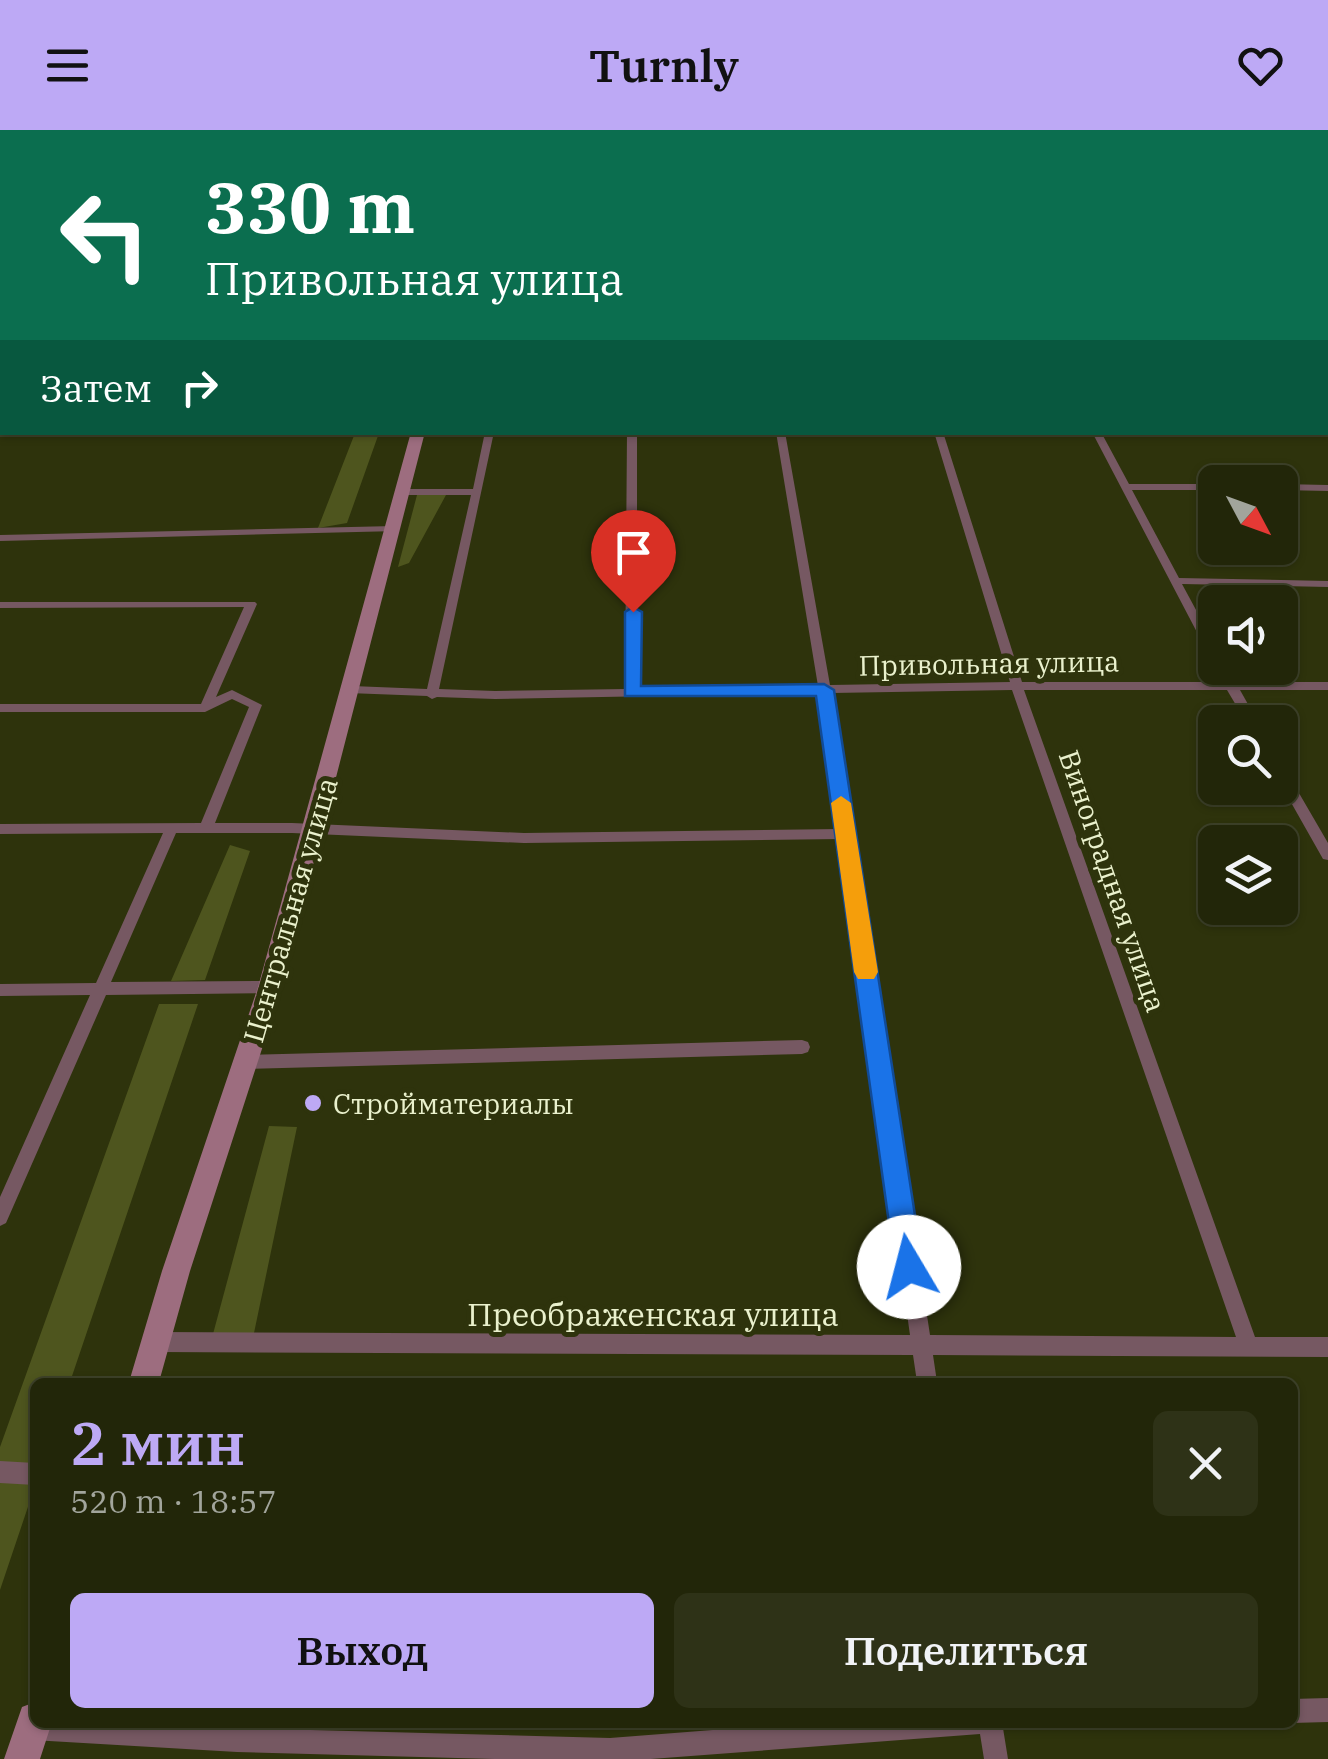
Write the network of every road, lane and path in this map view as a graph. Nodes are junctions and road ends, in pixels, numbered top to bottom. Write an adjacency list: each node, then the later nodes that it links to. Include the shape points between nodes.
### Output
1 (417, 435): 11 (main road, Центральная улица)
2 (489, 435): 12 (street)
3 (632, 435): 24 (street)
4 (781, 435): 23 (street)
5 (939, 435): 19 (street, Виноградная улица)
6 (1098, 435): 7 (street)
7 (1125, 487): 8 (street); 15 (street)
8 (1198, 487)
9 (1298, 488): 10 (street)
10 (1328, 488)
11 (402, 492): 12 (street); 13 (main road, Центральная улица)
12 (474, 492): 25 (street)
13 (394, 530): 14 (street); 22 (main road, Центральная улица)
14 (0, 538)
15 (1175, 581): 16 (street); 18 (street)
16 (1328, 584)
17 (0, 605): 28 (street, via 252,604)
18 (1198, 624)
19 (1018, 686): 20 (street, Привольная улица); 23 (street, Привольная улица); 44 (street, Виноградная улица)
20 (1230, 686): 21 (street, Привольная улица); 26 (street)
21 (1328, 686)
22 (352, 690): 25 (street, Привольная улица); 32 (main road, Центральная улица)
23 (824, 690): 24 (street, Привольная улица); 34 (street)
24 (632, 692): 25 (street, Привольная улица)
25 (432, 695)
26 (1242, 705)
27 (0, 708): 28 (street)
28 (204, 708): 31 (street, via 232,694 256,705)
29 (1298, 803): 35 (street)
30 (0, 829): 33 (street)
31 (206, 829): 32 (street); 33 (street)
32 (313, 829): 34 (street, via 524,838); 36 (main road, Центральная улица)
33 (171, 830): 38 (street)
34 (846, 834): 45 (street)
35 (1328, 855)
36 (270, 987): 38 (street); 40 (main road, Центральная улица)
37 (0, 990): 38 (street)
38 (102, 990): 41 (street)
39 (802, 1047): 40 (street)
40 (248, 1062): 43 (main road, Центральная улица)
41 (5, 1194): 42 (street)
42 (0, 1217)
43 (158, 1342): 45 (street, Преображенская улица); 47 (main road, Центральная улица)
44 (1248, 1344): 45 (street, Преображенская улица); 46 (street, Преображенская улица)
45 (920, 1346): 48 (street)
46 (1328, 1347)
47 (145, 1378)
48 (926, 1378)
49 (0, 1472): 50 (street)
50 (30, 1474)
51 (1328, 1710): 52 (street)
52 (1298, 1711)
53 (916, 1728): 57 (street)
54 (988, 1728): 58 (street)
55 (30, 1736): 56 (street)
56 (235, 1750): 57 (street)
57 (610, 1754)
58 (996, 1759)

